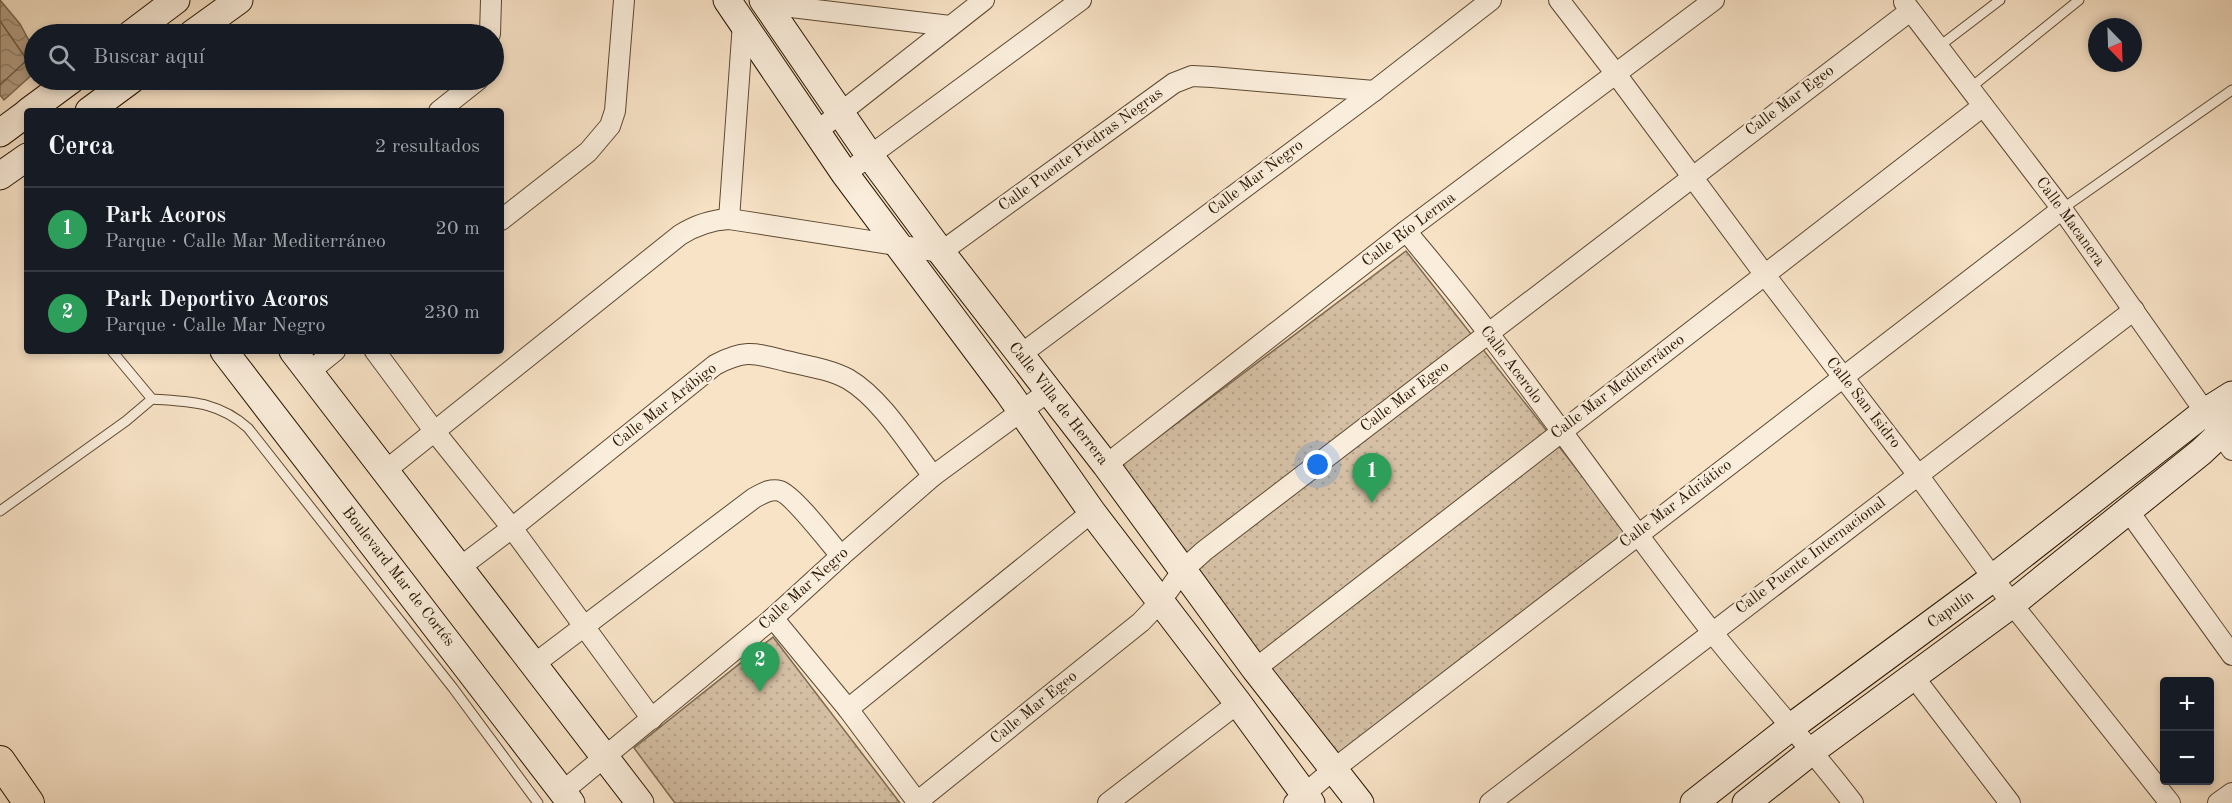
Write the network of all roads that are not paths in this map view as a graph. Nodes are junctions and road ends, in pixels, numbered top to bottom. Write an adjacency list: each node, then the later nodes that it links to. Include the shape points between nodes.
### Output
1 (176, 0): 16 (street)
2 (239, 0): 17 (street)
3 (490, 0): 18 (street)
4 (624, 0): 43 (street, via 615,111 610,126 588,152)
5 (727, 0): 15 (street, Calle Villa de Herrera)
6 (984, 0): 19 (street)
7 (1081, 0): 37 (street)
8 (1491, 0): 28 (street, Calle Mar Negro)
9 (1559, 0): 21 (street, Calle San Isidro)
10 (1714, 0): 21 (street, Calle Río Lerma)
11 (2000, 0): 20 (lane)
12 (2079, 0): 22 (lane)
13 (765, 2): 19 (street); 33 (street, Calle Villa de Herrera)
14 (1906, 5): 20 (street, Calle Macanera); 41 (street, Calle Mar Egeo)
15 (743, 22): 35 (street, Calle Villa de Herrera); 44 (street)
16 (144, 24)
17 (206, 24)
18 (490, 24)
19 (950, 26): 33 (street)
20 (1937, 48): 22 (street, Calle Macanera)
21 (1617, 74): 41 (street, Calle San Isidro); 45 (street, Calle Río Lerma)
22 (1969, 89): 29 (street, Calle Macanera)
23 (58, 90): 30 (street)
24 (89, 90): 31 (street)
25 (120, 90): 31 (street)
26 (465, 90): 32 (street)
27 (2232, 90): 42 (lane)
28 (1374, 91): 47 (street, Calle Puente Piedras Negras, via 1192,76 1174,83); 55 (street, Calle Mar Negro)
29 (1983, 106): 42 (street, Calle Macanera); 48 (street, Calle Mar Mediterráneo)
30 (36, 108)
31 (99, 108)
32 (443, 108)
33 (840, 112): 35 (street); 37 (street, Calle Villa de Herrera)
34 (24, 116): 36 (street)
35 (816, 132): 39 (street, Calle Villa de Herrera)
36 (0, 133)
37 (870, 156): 39 (street); 47 (street, Calle Villa de Herrera)
38 (24, 159): 40 (street)
39 (845, 174): 46 (street, Calle Villa de Herrera)
40 (0, 176)
41 (1692, 176): 48 (street, Calle San Isidro); 50 (street, Calle Mar Egeo)
42 (2062, 209): 49 (street, Calle Macanera); 57 (street, Calle Mar Adriático)
43 (504, 218)
44 (729, 219): 46 (street); 64 (street, via 697,224 680,235)
45 (1406, 231): 50 (street, Calle Acerolo); 66 (street, Calle Río Lerma)
46 (899, 246): 47 (street); 61 (street, Calle Villa de Herrera)
47 (941, 252): 55 (street, Calle Villa de Herrera)
48 (1765, 275): 57 (street, Calle San Isidro); 63 (street, Calle Mar Mediterráneo)
49 (2134, 310): 62 (street, Calle Macanera); 68 (street, Calle Puente Internacional)
50 (1489, 333): 63 (street, Calle Acerolo); 77 (street, Calle Mar Egeo)
51 (114, 354): 60 (lane)
52 (226, 354): 98 (street, Boulevard Mar de Cortés)
53 (324, 354): 56 (street)
54 (377, 354): 64 (street)
55 (1020, 355): 58 (street, Calle Villa de Herrera)
56 (301, 361): 67 (street)
57 (1842, 377): 68 (street, Calle San Isidro); 74 (street, Calle Mar Adriático)
58 (1048, 390): 61 (street, Calle Mar Negro); 66 (street, Calle Villa de Herrera)
59 (2232, 395): 62 (street, Capulín)
60 (152, 399): 71 (lane); 101 (lane, via 217,408 248,428 453,688)
61 (1021, 411): 69 (street, Calle Mar Negro); 72 (street, Calle Villa de Herrera)
62 (2205, 412): 65 (street, Calle Macanera); 78 (street, Capulín)
63 (1560, 431): 74 (street, Calle Acerolo); 86 (street, Calle Mar Mediterráneo)
64 (435, 432): 67 (street); 73 (street)
65 (2228, 433): 70 (street, Capulín)
66 (1106, 465): 77 (street, Calle Villa de Herrera)
67 (385, 471): 76 (street)
68 (1918, 475): 78 (street, Calle San Isidro); 83 (street, Calle Puente Internacional)
69 (933, 476): 73 (street, Calle Mar Arábigo, via 872,398 847,379 742,353 715,365); 75 (street, Calle Mar Negro)
70 (2127, 509): 80 (street, Capulín); 84 (street)
71 (0, 511)
72 (1092, 512): 79 (street, Calle Villa de Herrera); 89 (street)
73 (512, 528): 76 (street, Calle Mar Arábigo); 82 (street)
74 (1637, 534): 83 (street, Calle Acerolo); 95 (street, Calle Mar Adriático)
75 (841, 556): 81 (street, Calle Mar Negro); 82 (street, via 793,501 782,491 770,490 754,498)
76 (459, 568): 85 (street)
77 (1183, 570): 79 (street, Calle Mar Egeo); 86 (street, Calle Villa de Herrera)
78 (1993, 578): 80 (street, Calle San Isidro); 91 (street, Capulín)
79 (1160, 602): 88 (street, Calle Villa de Herrera); 100 (street, Calle Mar Egeo, via 1141,622)
80 (2012, 604): 87 (street, Capulín); 110 (street, Calle San Isidro)
81 (773, 618): 89 (street); 90 (street, Calle Mar Negro)
82 (583, 627): 85 (street); 90 (street)
83 (1712, 632): 91 (street, Calle Acerolo); 105 (street, Calle Puente Internacional)
84 (2232, 654)
85 (533, 665): 93 (street)
86 (1255, 669): 95 (street, Calle Villa de Herrera)
87 (1914, 676): 92 (street, Capulín); 109 (street)
88 (1238, 704): 99 (street, Calle Villa de Herrera); 103 (street)
89 (848, 709): 100 (street)
90 (652, 719): 93 (street, Calle Mar Negro)
91 (1791, 728): 92 (street, Calle Acerolo); 106 (street, Capulín)
92 (1813, 750): 107 (street, Capulín); 108 (street)
93 (605, 758): 98 (street, Calle Mar Negro); 102 (street)
94 (0, 761): 97 (main road)
95 (1334, 769): 99 (street, Calle Mar Adriático); 104 (street, Calle Villa de Herrera)
96 (2232, 793): 111 (street)
97 (21, 796)
98 (567, 797)
99 (1303, 800)
100 (918, 802)
101 (538, 803)
102 (640, 803)
103 (1108, 803)
104 (1360, 803)
105 (1490, 803)
106 (1694, 803)
107 (1746, 803)
108 (1853, 803)
109 (2010, 803)
110 (2170, 803)
111 (2218, 803)

